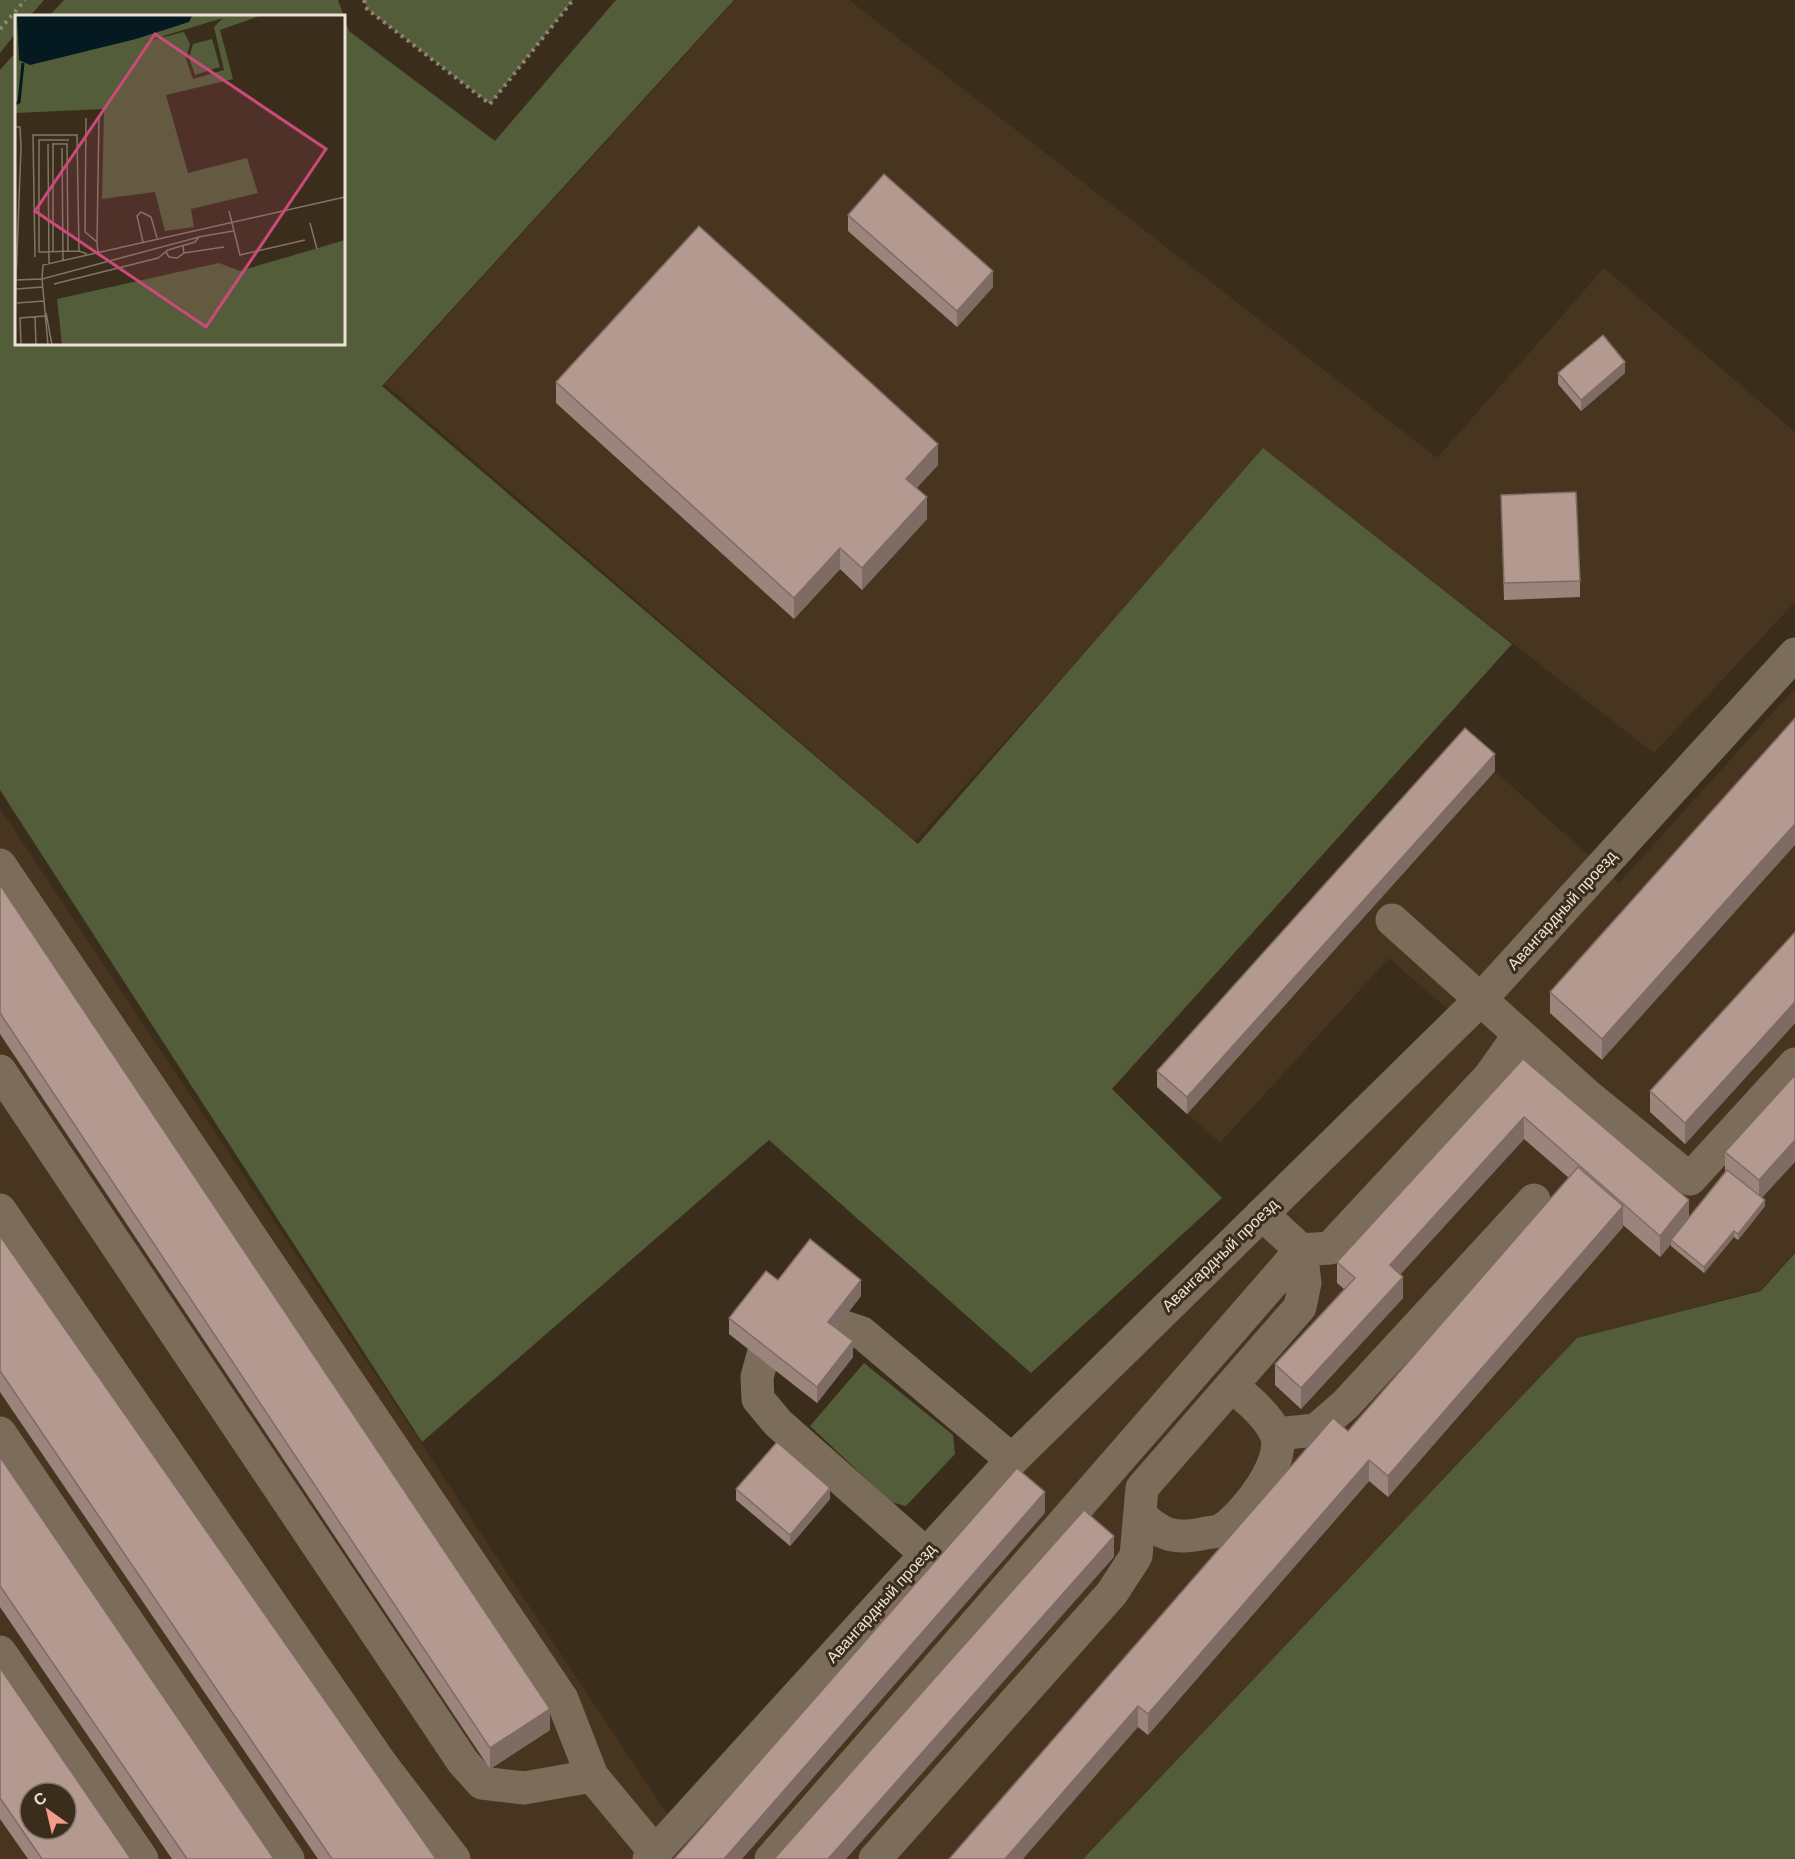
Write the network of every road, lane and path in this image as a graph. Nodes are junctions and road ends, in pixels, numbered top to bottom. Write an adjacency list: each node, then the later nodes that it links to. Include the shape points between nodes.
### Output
1 (25, 0): 4 (path)
2 (363, 0): 3 (path, via 367,9 490,104)
3 (573, 0)
4 (0, 29)
5 (1795, 654): 8 (street, Авангардный проезд)
6 (0, 865): 23 (street, via 562,1699)
7 (1392, 920): 8 (street)
8 (1480, 1000): 9 (street); 14 (street, Авангардный проезд)
9 (1519, 1035): 10 (street, via 1690,1179); 15 (street, via 1490,1076 1330,1248)
10 (1795, 1064)
11 (0, 1071): 23 (street, via 463,1762 483,1783 524,1788)
12 (1534, 1200): 18 (street, via 1346,1404 1316,1430)
13 (0, 1210): 27 (street, via 382,1765)
14 (1262, 1214): 15 (street); 19 (street, Авангардный проезд)
15 (1301, 1250): 16 (street, via 1305,1283 1300,1307); 28 (street)
16 (1231, 1386): 18 (street, via 1249,1400); 20 (street, via 1142,1488)
17 (0, 1433): 26 (street)
18 (1276, 1434): 20 (street, via 1276,1462 1250,1502 1222,1530 1184,1539 1155,1530)
19 (1012, 1460): 21 (street, Авангардный проезд); 21 (street, via 862,1333 835,1324 808,1322 787,1330 765,1348 757,1377 758,1399 778,1423)
20 (1140, 1515): 29 (street, via 1136,1556 1112,1593)
21 (926, 1554): 24 (street, Авангардный проезд)
22 (0, 1652): 25 (street)
23 (592, 1776): 24 (street)
24 (652, 1856)
25 (142, 1859)
26 (288, 1859)
27 (453, 1859)
28 (771, 1859)
29 (875, 1859)

